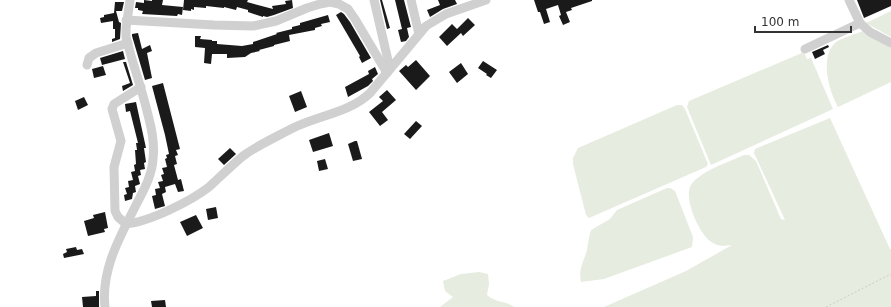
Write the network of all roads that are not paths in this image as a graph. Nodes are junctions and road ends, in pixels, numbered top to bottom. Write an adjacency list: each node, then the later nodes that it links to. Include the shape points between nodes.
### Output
1 (130, 0): 7 (street)
2 (374, 0): 14 (street)
3 (411, 0): 9 (street)
4 (486, 0): 9 (street, via 446,14 426,26)
5 (849, 0): 8 (street)
6 (306, 4): 7 (street, via 276,21 253,26); 14 (street, via 330,2 348,10)
7 (126, 20): 10 (street)
8 (860, 23): 11 (street, via 870,32); 12 (street)
9 (419, 34): 14 (street)
10 (128, 43): 13 (street, via 96,53 89,58); 15 (street)
11 (891, 43)
12 (805, 49)
13 (87, 64)
14 (389, 71): 16 (street, via 361,102 292,129 243,156 194,197 147,220)
15 (141, 87): 16 (street, via 153,135 154,159 147,185); 16 (street, via 114,104 112,109 121,141 114,166 116,211 118,217)
16 (126, 224): 17 (street, via 106,273)
17 (105, 307)

